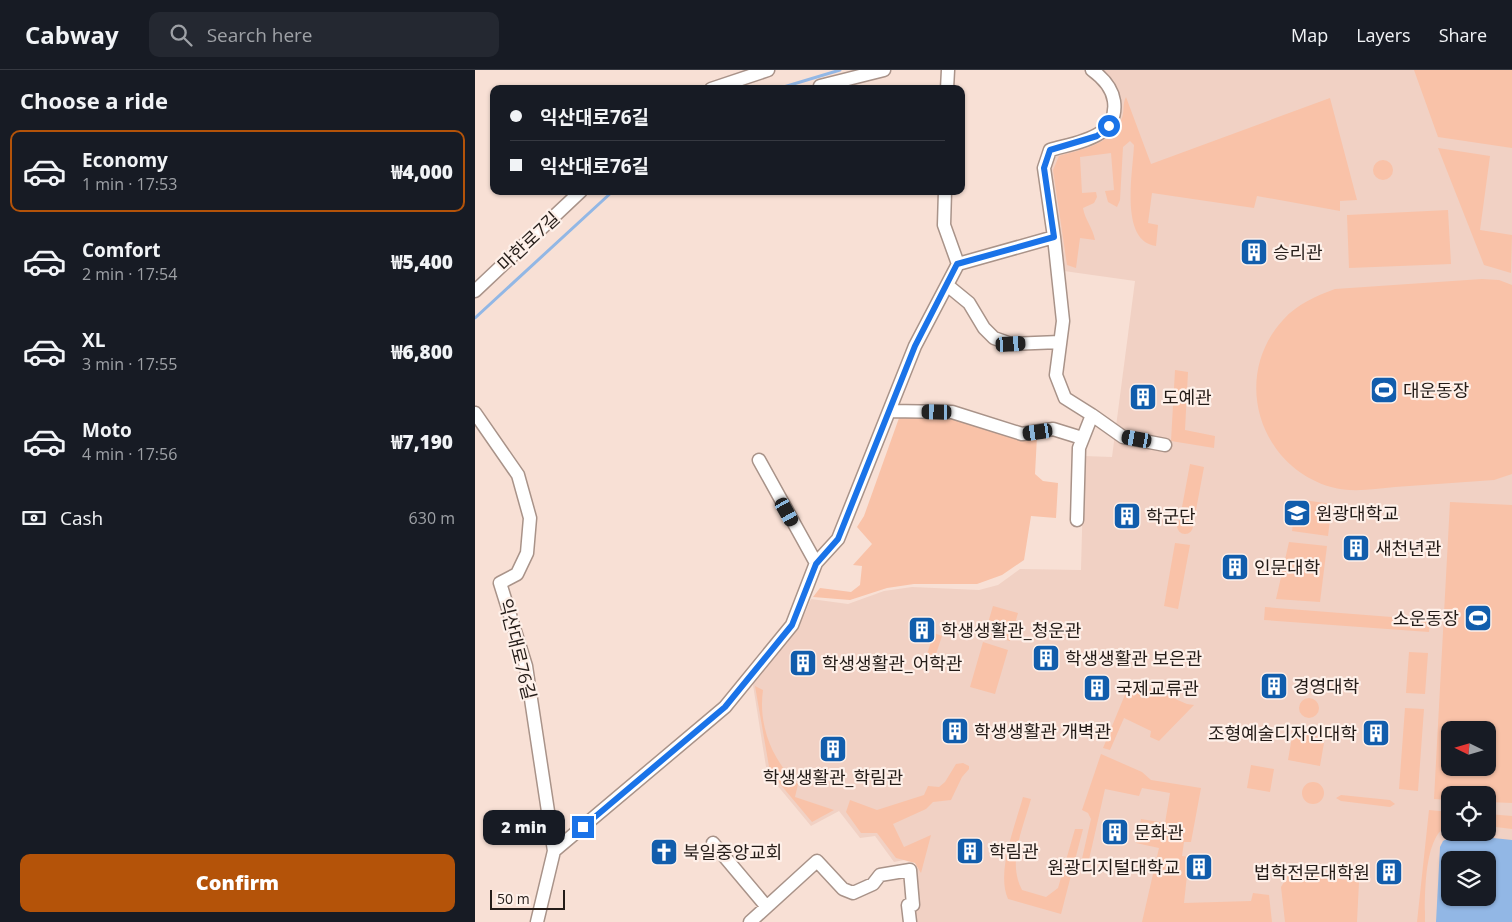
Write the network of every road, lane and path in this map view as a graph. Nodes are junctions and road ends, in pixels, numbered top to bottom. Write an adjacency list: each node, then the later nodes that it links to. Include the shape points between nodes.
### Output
1 (768, 70): 5 (street)
2 (884, 70): 6 (street)
3 (948, 70): 7 (street)
4 (1092, 70): 10 (street, via 1103,78 1113,94 1115,114 1109,126 1097,136 1050,150 1044,168)
5 (723, 85)
6 (824, 85)
7 (947, 85)
8 (577, 195): 13 (street, 마한로7길)
9 (945, 195): 11 (street, via 944,225)
10 (1054, 237): 11 (street); 14 (street, via 1063,321)
11 (957, 264): 12 (street)
12 (947, 285): 14 (street, via 969,303 994,338 1011,344); 15 (street, via 915,346)
13 (475, 291)
14 (1060, 342): 17 (street, via 1056,375 1065,398)
15 (889, 411): 18 (street, via 952,412 1022,434 1053,429); 22 (street, via 838,539)
16 (475, 413): 24 (street, 익산대로76길, via 517,476 530,518 527,553 517,574 501,583 526,666)
17 (1092, 415): 18 (street); 19 (street, via 1123,437)
18 (1082, 438): 21 (street)
19 (1165, 444)
20 (759, 460): 22 (street)
21 (1077, 520)
22 (816, 564): 24 (street, via 792,625 725,707)
23 (713, 843): 25 (street)
24 (554, 851): 26 (street, 익산대로76길)
25 (766, 906): 27 (street); 28 (street, via 817,861 843,889 853,893 873,884 880,875 910,870 913,905 908,906)
26 (537, 922)
27 (750, 922)
28 (910, 922)

